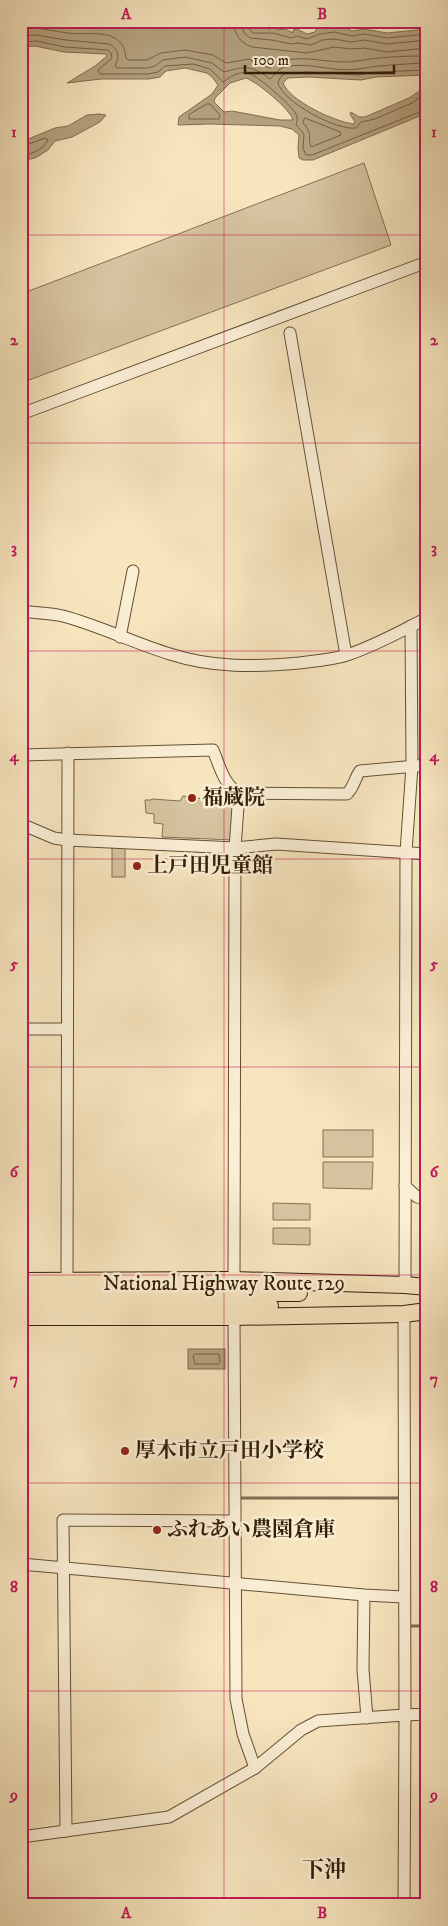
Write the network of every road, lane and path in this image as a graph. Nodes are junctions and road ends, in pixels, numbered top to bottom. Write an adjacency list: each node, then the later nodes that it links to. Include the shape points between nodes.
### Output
1 (427, 262): 3 (street)
2 (290, 333): 9 (street)
3 (21, 414)
4 (133, 571): 8 (street, via 133,586)
5 (21, 611): 8 (street, via 60,616)
6 (427, 618): 7 (street)
7 (411, 626): 9 (street); 13 (street)
8 (120, 637): 9 (street, via 171,655 219,665 265,666)
9 (346, 656)
10 (68, 753): 11 (street); 14 (street, via 213,750 224,776); 16 (street)
11 (21, 755)
12 (427, 765): 13 (street)
13 (412, 766): 14 (street, via 360,771 347,794); 18 (street)
14 (239, 793): 17 (street)
15 (21, 824): 16 (street)
16 (67, 840): 17 (street); 21 (street)
17 (235, 848): 18 (street, via 276,844); 25 (street)
18 (406, 852): 19 (street); 22 (street)
19 (427, 854)
20 (21, 1029): 21 (street)
21 (67, 1029): 24 (street)
22 (405, 1186): 23 (street, via 417,1197); 27 (street)
23 (427, 1199)
24 (67, 1280): 25 (highway); 26 (highway)
25 (234, 1280): 27 (highway)
26 (21, 1281)
27 (405, 1285): 28 (highway)
28 (427, 1287)
29 (427, 1292): 30 (highway, National Highway Route 129)
30 (21, 1293)
31 (21, 1305): 32 (highway, National Highway Route 129)
32 (427, 1306)
33 (427, 1311): 34 (highway)
34 (404, 1314): 36 (highway); 42 (street)
35 (21, 1317): 36 (highway)
36 (234, 1317): 37 (street)
37 (234, 1521): 39 (street, via 63,1520); 40 (street)
38 (21, 1564): 39 (street)
39 (64, 1568): 40 (street); 47 (street)
40 (234, 1584): 41 (street); 46 (street, via 236,1699 243,1734)
41 (364, 1595): 42 (street); 45 (street, via 363,1669)
42 (401, 1597): 44 (street)
43 (427, 1714): 44 (street)
44 (405, 1715): 45 (street); 49 (street)
45 (367, 1718): 46 (street, via 311,1723)
46 (255, 1768): 47 (street, via 169,1817)
47 (66, 1831): 48 (street)
48 (21, 1837)
49 (404, 1905)

